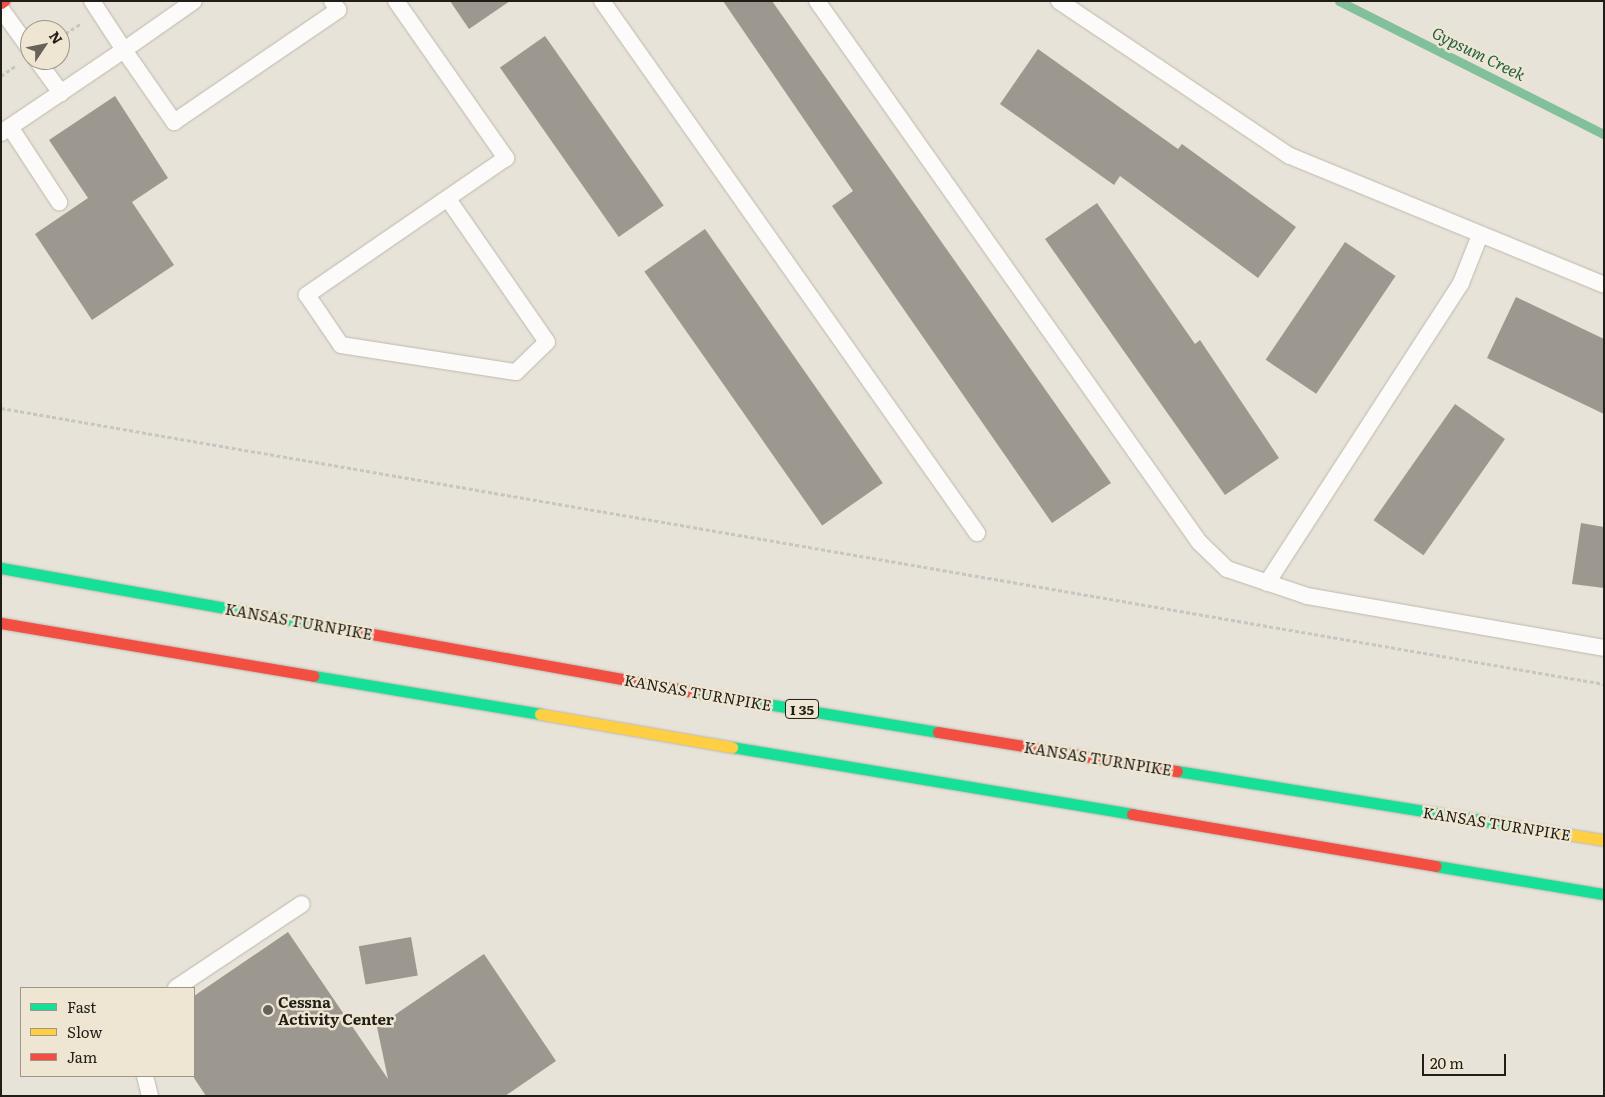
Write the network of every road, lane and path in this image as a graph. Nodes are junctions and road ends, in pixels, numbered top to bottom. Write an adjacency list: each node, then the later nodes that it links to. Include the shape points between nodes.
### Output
1 (92, 1): 10 (lane)
2 (194, 1): 10 (lane)
3 (332, 1): 10 (lane, via 338,10 174,122)
4 (396, 1): 14 (lane, via 506,158)
5 (602, 1): 19 (lane)
6 (817, 1): 21 (lane, via 1199,542 1227,569)
7 (1059, 1): 16 (lane, via 1290,156)
8 (1, 9): 9 (lane)
9 (20, 36)
10 (124, 50): 12 (lane)
11 (44, 70): 12 (lane)
12 (60, 93): 13 (lane)
13 (6, 130): 15 (lane)
14 (448, 199): 14 (lane, via 307,294 341,345 516,372 547,342)
15 (59, 202)
16 (1480, 235): 17 (lane); 21 (lane, via 1461,283)
17 (1604, 285)
18 (1, 408): 24 (path)
19 (977, 533)
20 (1, 568): 25 (highway, KANSAS TURNPIKE / I 35, via 747,700)
21 (1267, 582): 23 (lane, via 1307,596)
22 (1, 623): 26 (highway)
23 (1604, 648)
24 (1604, 684)
25 (1604, 840)
26 (1604, 894)
27 (302, 904): 28 (lane)
28 (178, 987)
29 (145, 1077): 30 (lane)
30 (150, 1096)

